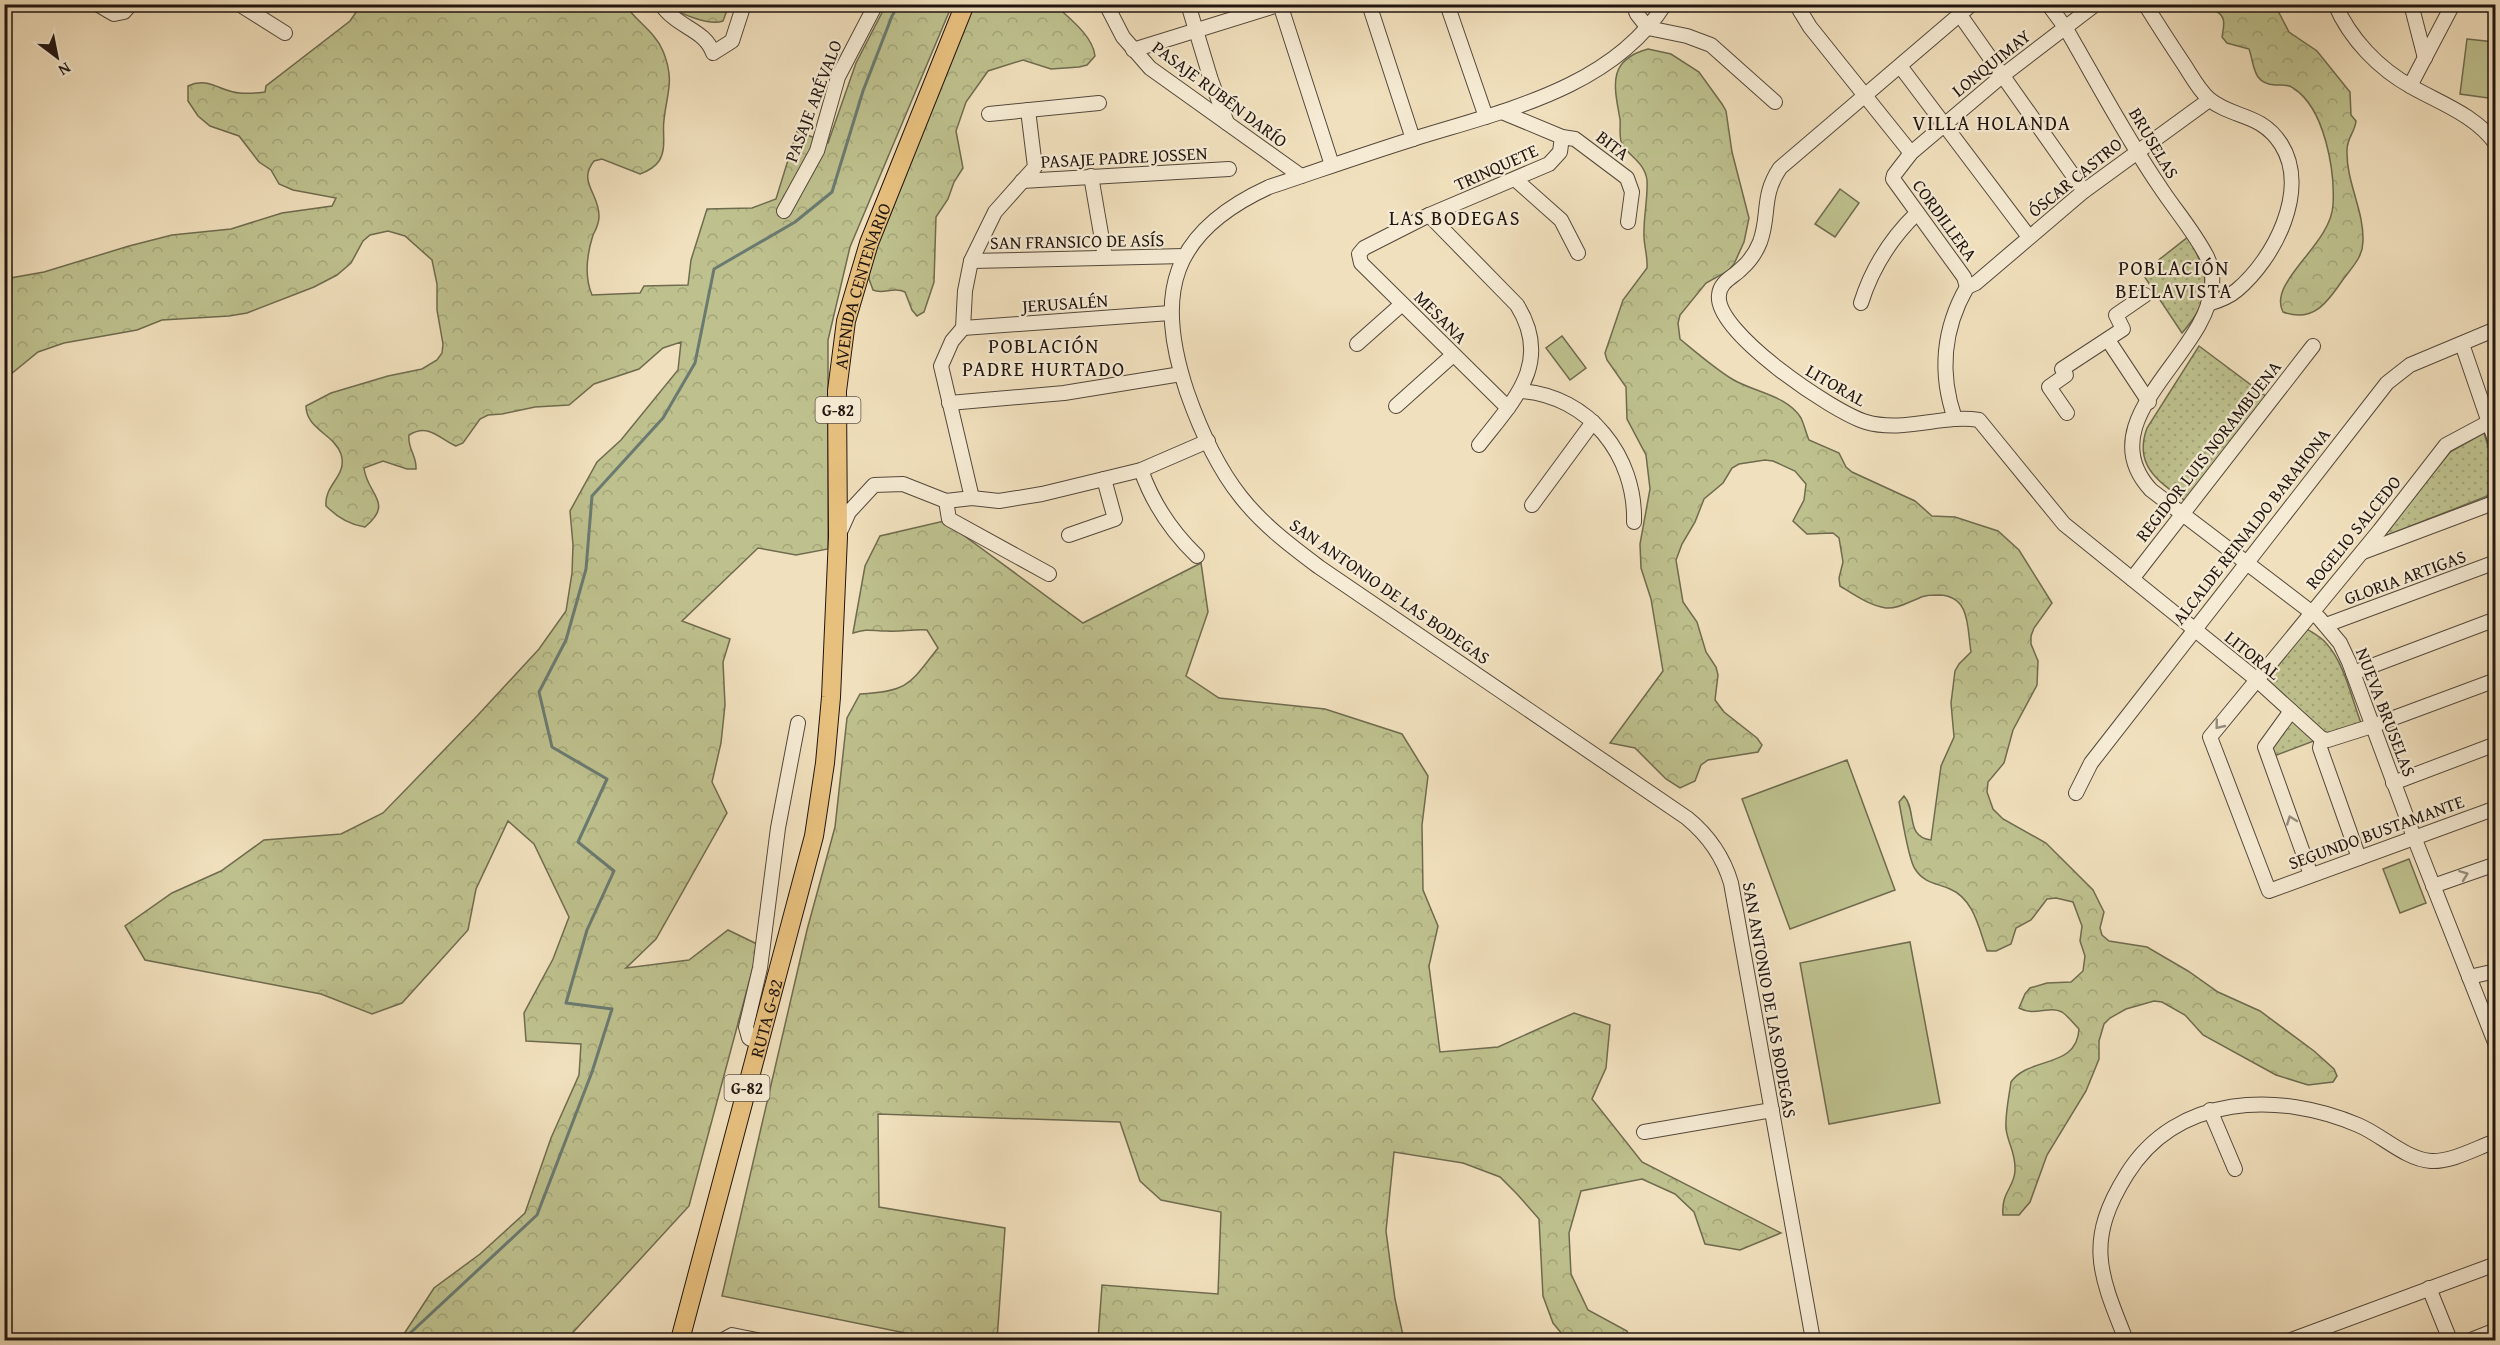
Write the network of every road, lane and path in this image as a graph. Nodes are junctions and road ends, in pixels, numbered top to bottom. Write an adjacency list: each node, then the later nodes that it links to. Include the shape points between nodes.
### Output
1 (97, 4): 2 (street, via 114,14 124,12)
2 (130, 4)
3 (239, 4): 27 (street)
4 (661, 4): 5 (street, via 675,21 705,39 713,53 732,41)
5 (744, 4)
6 (876, 4): 55 (street, PASAJE ARÉVALO, via 838,77 817,151)
7 (964, 4): 100 (main road, AVENIDA CENTENARIO / G-82, via 868,243 848,312 837,391)
8 (1106, 4): 28 (street, PASAJE RUBÉN DARÍO, via 1114,24)
9 (1188, 4): 26 (street)
10 (1369, 4): 44 (street)
11 (1447, 4): 40 (street)
12 (1633, 4): 25 (street)
13 (1665, 4): 25 (street, SAN ANTONIO DE LAS BODEGAS)
14 (1796, 4): 33 (street, CORDILLERA)
15 (1972, 4): 23 (street, LITORAL)
16 (2048, 4): 24 (street, BRUSELAS)
17 (2097, 4): 24 (street, LONQUIMAY)
18 (2145, 4): 34 (street)
19 (2335, 4): 32 (street, via 2364,49)
20 (2411, 4): 29 (street)
21 (2453, 4): 29 (street)
22 (1280, 5): 26 (street); 48 (street)
23 (1960, 15): 30 (street, LITORAL); 31 (street)
24 (2065, 27): 31 (street, LONQUIMAY); 46 (street, BRUSELAS)
25 (1648, 28): 35 (street, via 1711,45); 38 (street, SAN ANTONIO DE LAS BODEGAS, via 1604,67)
26 (1196, 31): 28 (street); 41 (street)
27 (285, 33)
28 (1133, 50): 41 (street, PASAJE RUBÉN DARÍO, via 1160,76)
29 (2425, 58): 32 (street)
30 (1900, 66): 33 (street, LITORAL); 42 (street)
31 (2002, 76): 42 (street, LONQUIMAY); 54 (street)
32 (2410, 86): 45 (street, via 2475,121)
33 (1865, 95): 47 (street, CORDILLERA); 85 (street, LITORAL, via 1785,162 1775,175 1766,198 1759,243 1749,261 1721,287 1719,303 1737,330 1783,374 1848,415 1896,425)
34 (2210, 100): 46 (street, ÓSCAR CASTRO); 69 (street, via 2268,128 2285,152 2292,181 2283,220 2263,261 2237,290)
35 (1775, 102)
36 (1099, 103): 37 (street)
37 (1028, 110): 39 (street); 53 (street, via 1035,167)
38 (1502, 112): 40 (street, SAN ANTONIO DE LAS BODEGAS); 43 (street, BITA)
39 (988, 114)
40 (1486, 117): 44 (street, SAN ANTONIO DE LAS BODEGAS)
41 (1227, 123): 51 (street, PASAJE RUBÉN DARÍO)
42 (1945, 125): 47 (street, LONQUIMAY); 59 (street)
43 (1562, 137): 52 (street, TRINQUETE, via 1560,152 1553,161); 58 (street, BITA, via 1575,139 1627,178 1632,192)
44 (1413, 139): 48 (street, SAN ANTONIO DE LAS BODEGAS)
45 (2496, 144)
46 (2137, 151): 54 (street, ÓSCAR CASTRO); 69 (street, BRUSELAS, via 2206,254 2212,278)
47 (1911, 153): 56 (street, CORDILLERA, via 1893,179)
48 (1332, 165): 51 (street, SAN ANTONIO DE LAS BODEGAS)
49 (1229, 169): 50 (street, PASAJE PADRE JOSSEN)
50 (1090, 176): 53 (street, PASAJE PADRE JOSSEN); 63 (street)
51 (1301, 176): 62 (street, SAN ANTONIO DE LAS BODEGAS, via 1269,187 1231,208 1201,234)
52 (1516, 180): 57 (street, TRINQUETE); 61 (street, via 1561,220)
53 (1022, 182): 64 (street, via 995,212)
54 (2084, 191): 59 (street, ÓSCAR CASTRO)
55 (784, 210)
56 (1917, 213): 65 (street, CORDILLERA, via 1964,277); 67 (street, via 1887,248 1871,274)
57 (1430, 215): 60 (street, TRINQUETE); 79 (street, via 1522,313 1531,348 1530,367)
58 (1628, 222)
59 (2030, 237): 65 (street, ÓSCAR CASTRO)
60 (1364, 248): 68 (street, MESANA, via 1359,254 1361,263)
61 (1578, 253)
62 (1184, 256): 63 (street, SAN FRANSICO DE ASÍS); 70 (street, SAN ANTONIO DE LAS BODEGAS, via 1174,283)
63 (1105, 257): 64 (street, SAN FRANSICO DE ASÍS)
64 (971, 261): 71 (street)
65 (1967, 287): 85 (street, via 1949,329 1945,359 1947,390)
66 (2145, 295): 73 (street, via 2116,315 2123,329)
67 (1861, 303)
68 (1402, 304): 74 (street); 77 (street, MESANA)
69 (2208, 304): 80 (street, NUEVA BRUSELAS, via 2199,326)
70 (1170, 314): 71 (street, JERUSALÉN); 78 (street, SAN ANTONIO DE LAS BODEGAS)
71 (963, 328): 81 (street, via 952,341 941,366)
72 (2496, 329): 75 (street, ALCALDE REINALDO BARAHONA)
73 (2108, 340): 80 (street); 84 (street, via 2062,369 2066,375 2049,387)
74 (1357, 344)
75 (2462, 344): 87 (street); 104 (street, ALCALDE REINALDO BARAHONA, via 2410,365 2393,377)
76 (2313, 346): 97 (street, REGIDOR LUIS NORAMBUENA)
77 (1453, 355): 82 (street); 83 (street, MESANA)
78 (1181, 374): 81 (street, via 1064,393); 88 (street, SAN ANTONIO DE LAS BODEGAS)
79 (1521, 391): 83 (street); 86 (street, via 1563,402)
80 (2149, 402): 97 (street, NUEVA BRUSELAS, via 2134,428 2134,462 2151,490)
81 (949, 403): 93 (street)
82 (1396, 406)
83 (1508, 408): 90 (street)
84 (2067, 413)
85 (1955, 419): 106 (street, LITORAL, via 1979,420 2064,524)
86 (1593, 422): 96 (street); 98 (street, via 1623,463 1631,488)
87 (2489, 422): 89 (street); 101 (street, ROGELIO SALCEDO, via 2446,445)
88 (1208, 441): 91 (street); 133 (street, SAN ANTONIO DE LAS BODEGAS, via 1242,498 1302,554 1678,811 1705,834 1719,853 1731,883)
89 (2496, 443)
90 (1479, 445)
91 (1140, 470): 92 (street); 102 (street, via 1161,515)
92 (1104, 479): 93 (street, via 999,501); 99 (street, via 1115,519)
93 (972, 498): 94 (street)
94 (946, 501): 100 (street, via 903,484 874,485 849,512); 105 (street, via 948,519)
95 (2496, 502): 101 (street)
96 (1532, 505)
97 (2183, 513): 104 (street, NUEVA BRUSELAS); 106 (street, REGIDOR LUIS NORAMBUENA)
98 (1634, 522)
99 (1069, 535)
100 (838, 537): 122 (main road, AVENIDA CENTENARIO / G-82, via 829,730)
101 (2360, 553): 107 (street, ROGELIO SALCEDO)
102 (1197, 556)
103 (2496, 562): 109 (street, GLORIA ARTIGAS)
104 (2246, 563): 107 (street, NUEVA BRUSELAS); 110 (street, ALCALDE REINALDO BARAHONA)
105 (1048, 574)
106 (2132, 579): 110 (street, LITORAL)
107 (2310, 612): 109 (street, NUEVA BRUSELAS); 112 (street, ROGELIO SALCEDO)
108 (2496, 619): 111 (street)
109 (2326, 625): 111 (street, NUEVA BRUSELAS, via 2340,643)
110 (2193, 630): 112 (street, LITORAL); 120 (street, ALCALDE REINALDO BARAHONA, via 2091,763)
111 (2352, 673): 116 (street, NUEVA BRUSELAS)
112 (2256, 679): 114 (street, LITORAL); 128 (street, ROGELIO SALCEDO, one-way to 128, via 2210,737)
113 (2496, 680): 116 (street)
114 (2291, 711): 117 (street, LITORAL); 126 (street, one-way to 114, via 2265,747)
115 (798, 723): 131 (street, via 778,828 760,968 746,1027 749,1038)
116 (2372, 726): 117 (street); 119 (street, NUEVA BRUSELAS)
117 (2322, 739): 124 (street, via 2320,748)
118 (2496, 744): 119 (street)
119 (2394, 783): 123 (street, NUEVA BRUSELAS)
120 (2076, 793)
121 (2496, 808): 123 (street, SEGUNDO BUSTAMANTE)
122 (814, 836): 131 (main road, RUTA G-82 / G-82)
123 (2414, 837): 124 (street, SEGUNDO BUSTAMANTE); 127 (street, NUEVA BRUSELAS)
124 (2359, 858): 126 (street, SEGUNDO BUSTAMANTE)
125 (2496, 864): 127 (street, one-way to 125)
126 (2311, 875): 128 (street, SEGUNDO BUSTAMANTE)
127 (2433, 886): 130 (street, NUEVA BRUSELAS)
128 (2269, 891)
129 (2496, 971): 130 (street)
130 (2469, 977): 132 (street, NUEVA BRUSELAS)
131 (759, 1043): 141 (main road, RUTA G-82 / G-82)
132 (2496, 1045)
133 (1772, 1110): 135 (street); 144 (street, SAN ANTONIO DE LAS BODEGAS)
134 (2210, 1110): 136 (street, via 2248,1103 2296,1107 2352,1123 2412,1155 2432,1161); 137 (street); 145 (street, via 2173,1127 2148,1147 2121,1183 2108,1212 2101,1238 2101,1269)
135 (1644, 1132)
136 (2496, 1141)
137 (2235, 1168)
138 (2496, 1264): 139 (street)
139 (2429, 1288): 146 (street); 147 (street)
140 (2496, 1330): 148 (street)
141 (680, 1341)
142 (723, 1341): 143 (street, via 732,1335)
143 (757, 1341)
144 (1813, 1341)
145 (2126, 1341)
146 (2291, 1341)
147 (2450, 1341)
148 (2471, 1341)

